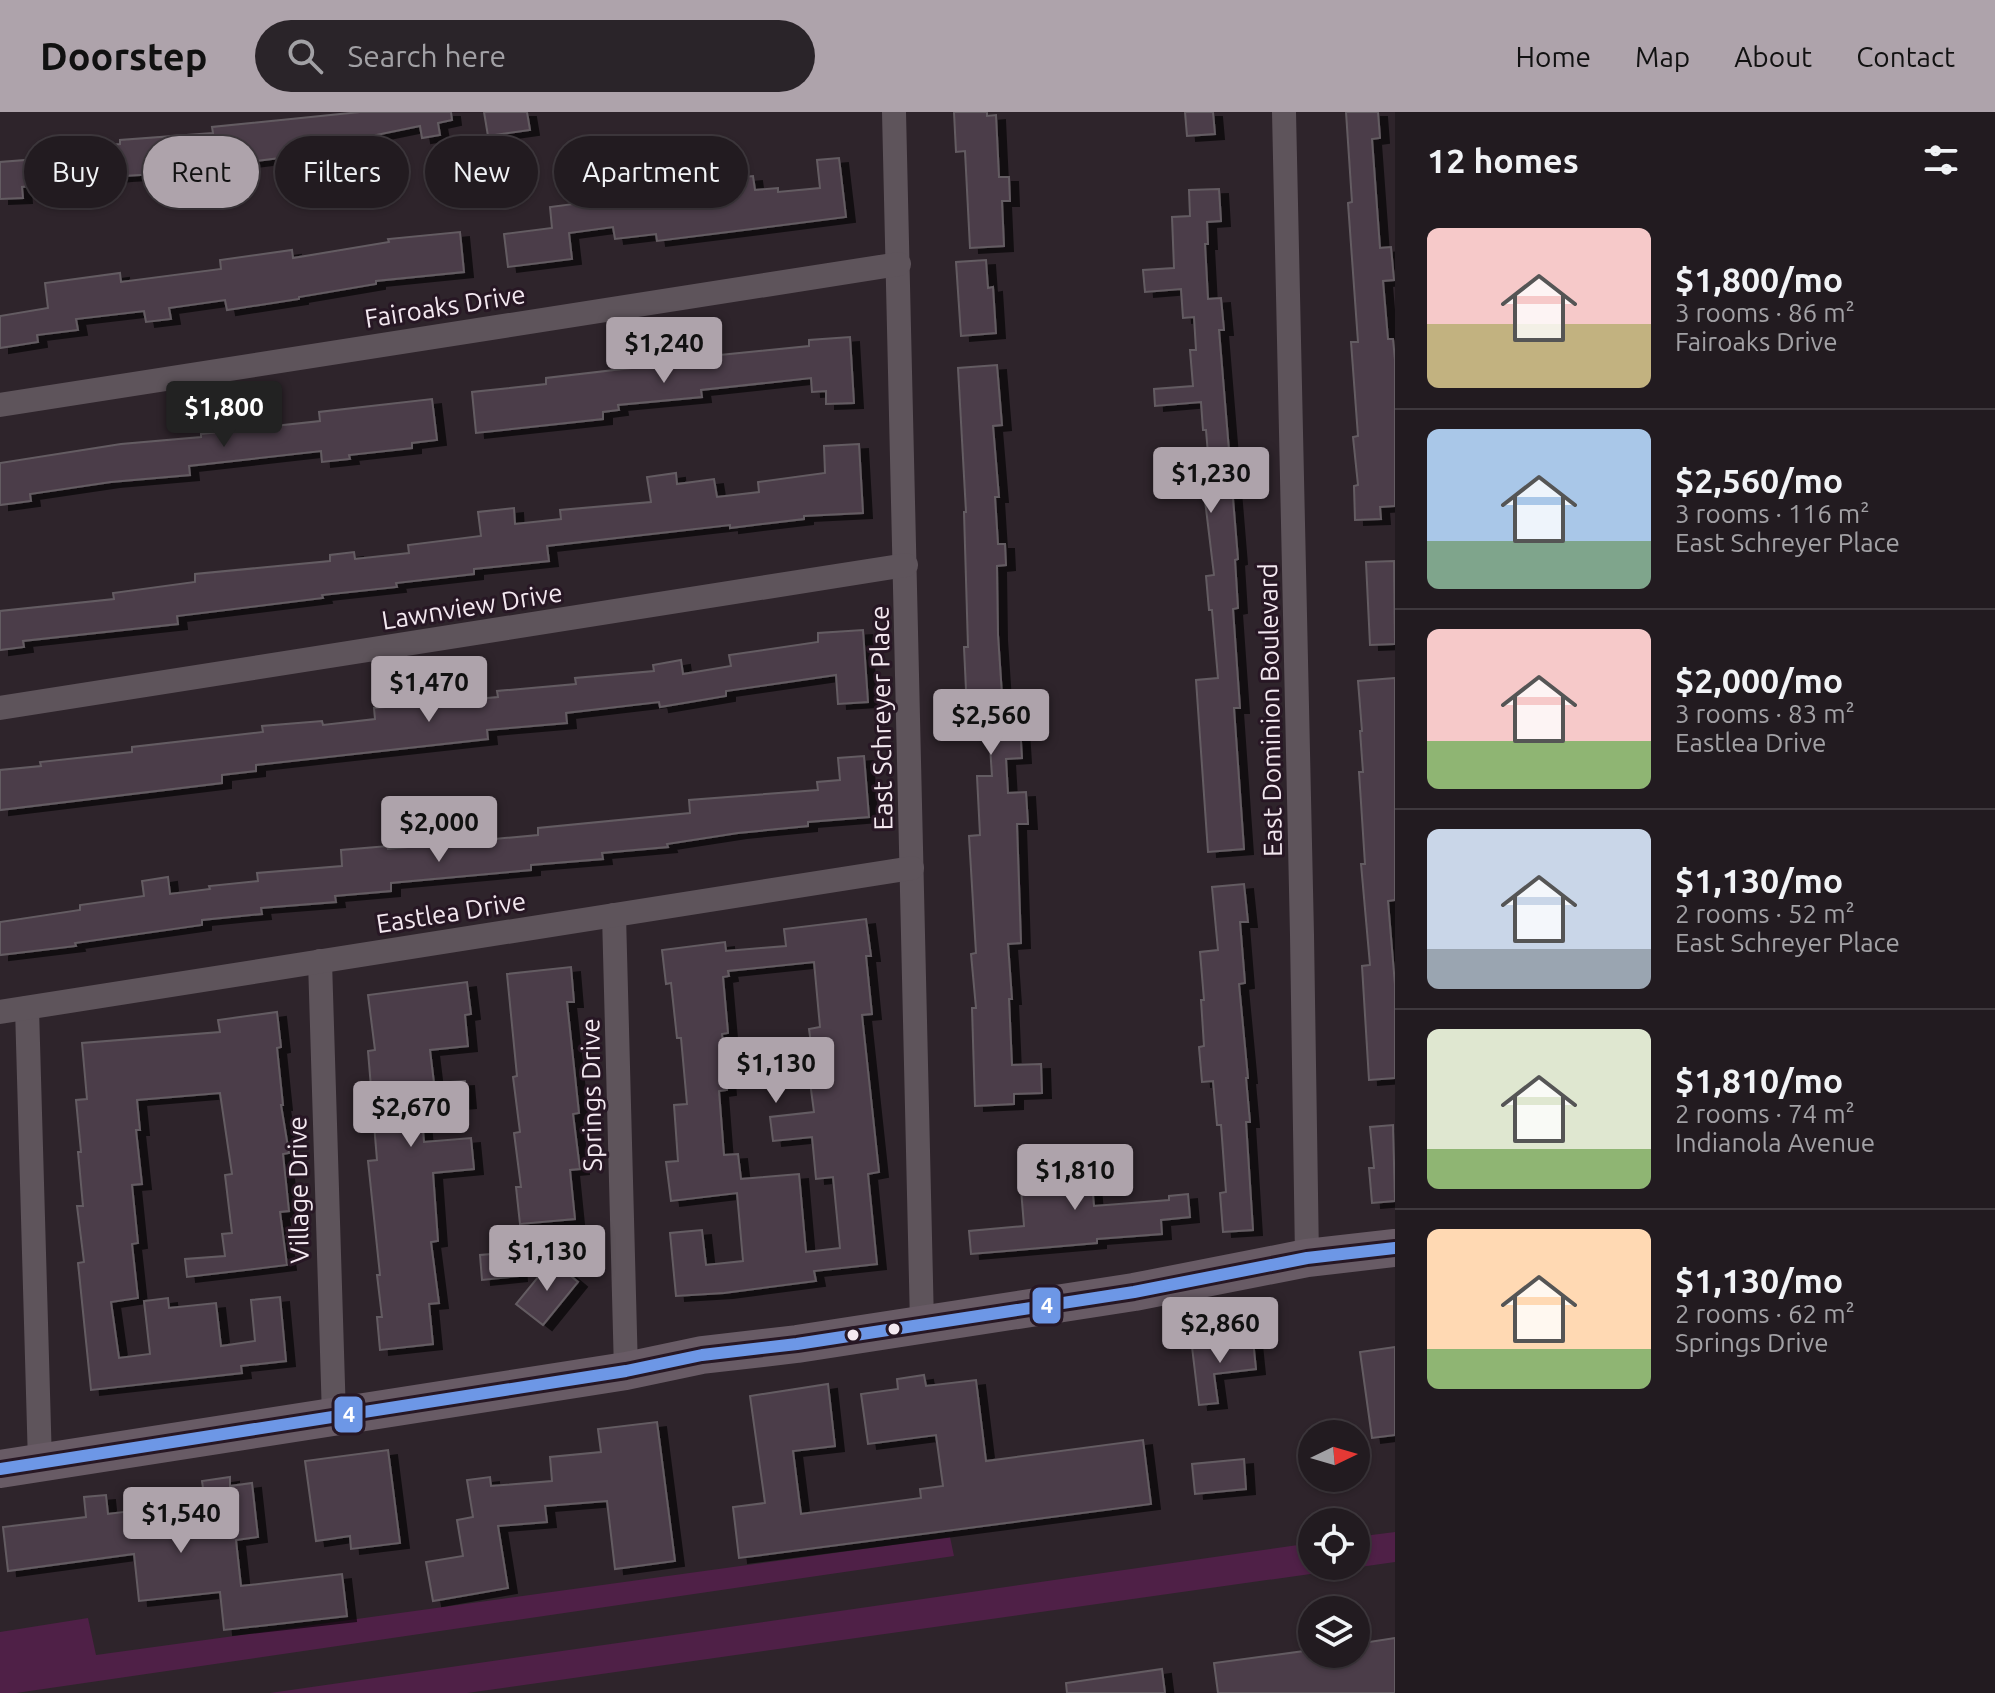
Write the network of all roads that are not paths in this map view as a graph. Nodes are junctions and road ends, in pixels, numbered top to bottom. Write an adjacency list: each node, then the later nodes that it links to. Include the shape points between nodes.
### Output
1 (894, 112): 3 (street, East Schreyer Place)
2 (1284, 112): 13 (street, East Dominion Boulevard)
3 (899, 264): 4 (street, Fairoaks Drive); 5 (street, East Schreyer Place)
4 (0, 405)
5 (906, 565): 6 (street, Lawnview Drive); 7 (street, East Schreyer Place)
6 (0, 708)
7 (912, 868): 8 (street, Eastlea Drive); 14 (street, East Schreyer Place)
8 (614, 915): 9 (street, Eastlea Drive); 15 (street, Springs Drive)
9 (320, 961): 10 (street, Eastlea Drive); 16 (street, Village Drive)
10 (27, 1008): 11 (street, Eastlea Drive); 17 (street)
11 (0, 1012)
12 (1395, 1248): 13 (main road)
13 (1307, 1258): 14 (main road, via 1134,1292)
14 (922, 1324): 15 (main road)
15 (626, 1371): 16 (main road)
16 (334, 1417): 17 (main road)
17 (40, 1463): 18 (main road)
18 (0, 1469)

